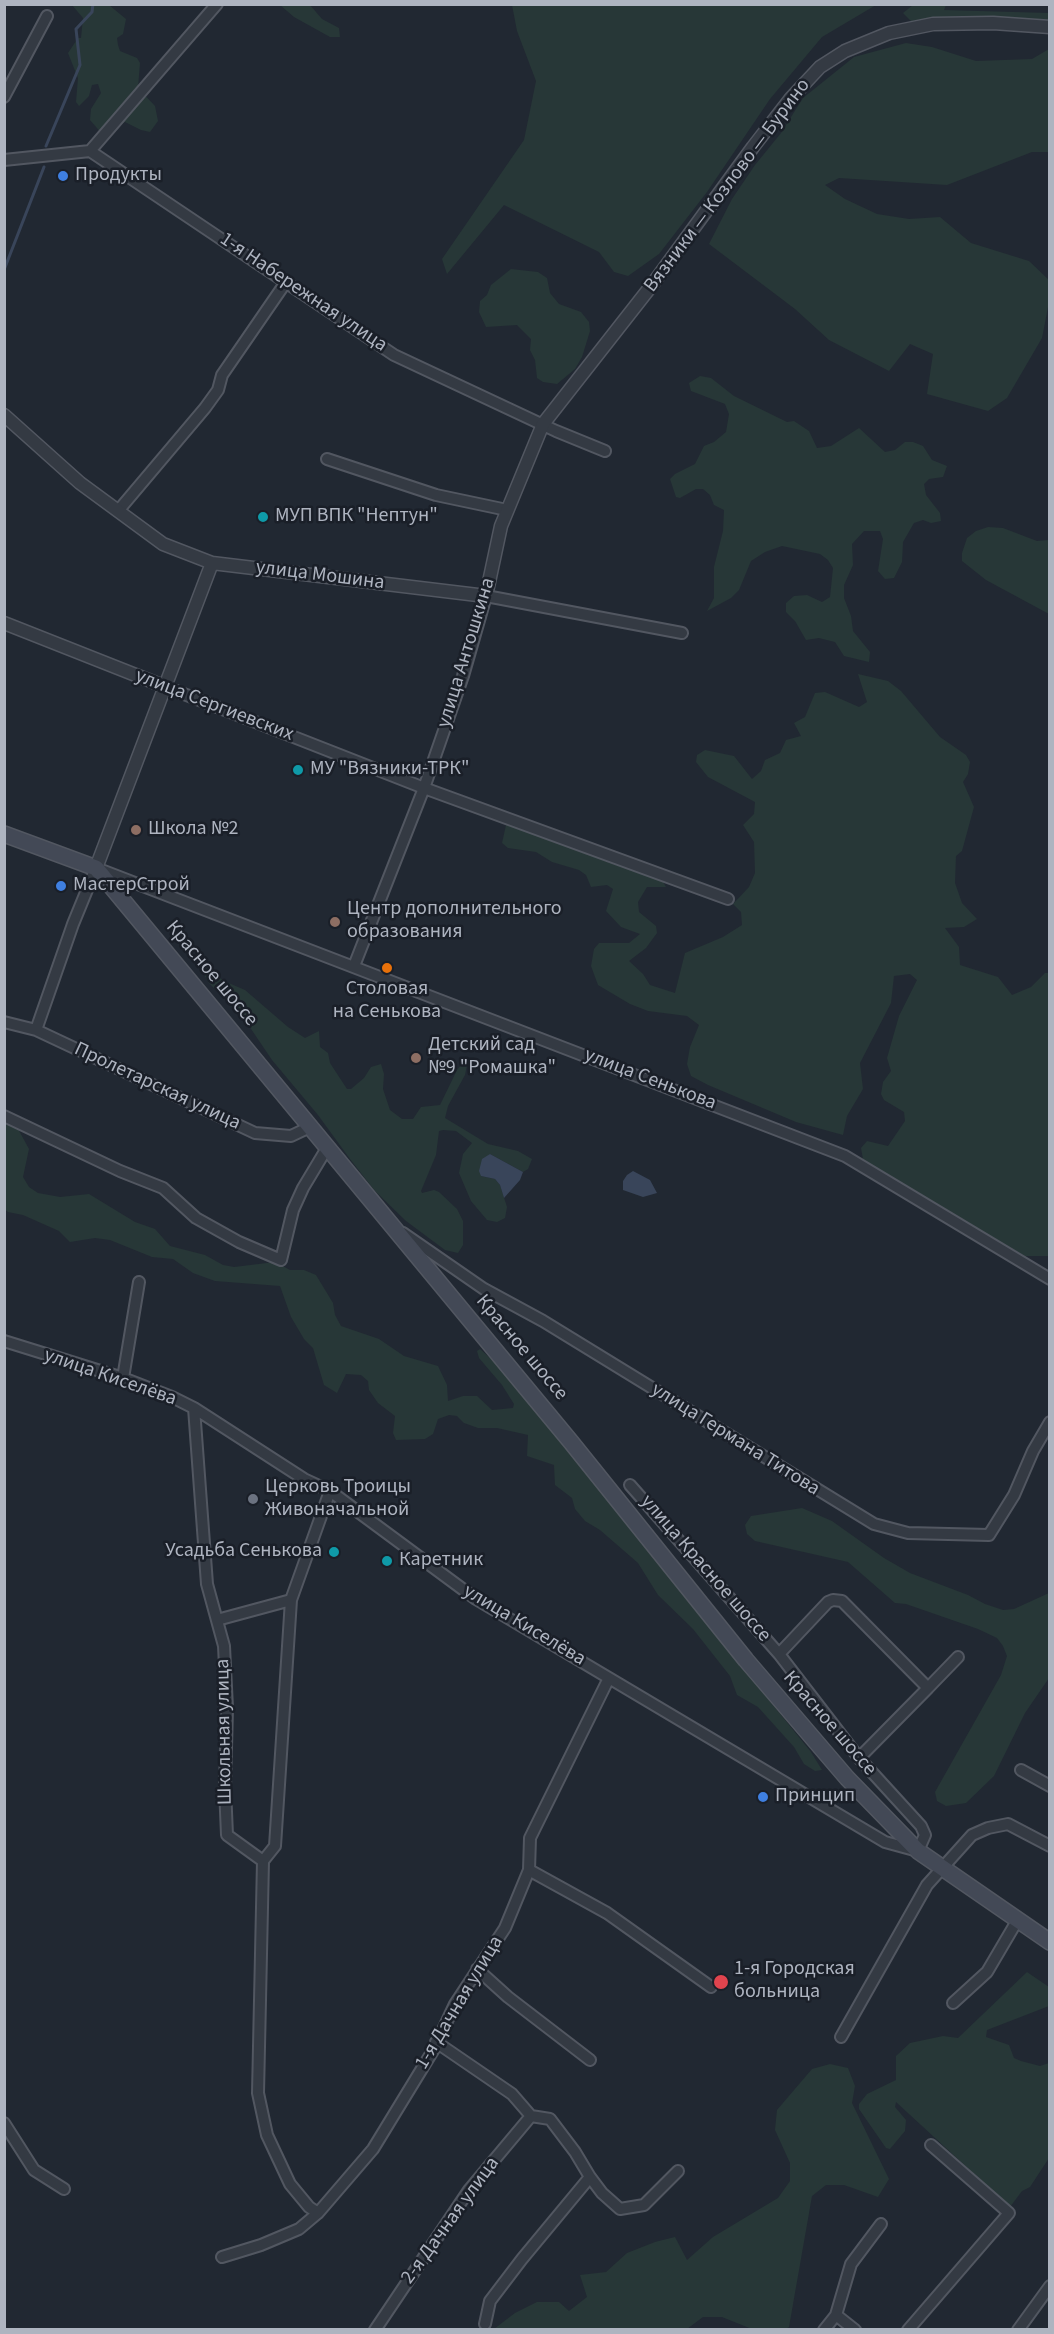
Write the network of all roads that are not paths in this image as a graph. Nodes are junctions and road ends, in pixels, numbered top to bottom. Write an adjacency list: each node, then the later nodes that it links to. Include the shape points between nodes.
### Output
1 (216, 4): 5 (street)
2 (47, 16): 4 (street)
3 (1050, 27): 8 (street, Вязники — Козлово — Бурино, via 933,24 890,33 845,51 820,67 753,147)
4 (4, 97)
5 (90, 152): 6 (street); 7 (street, 1-я Набережная улица)
6 (4, 159)
7 (286, 282): 10 (street, 1-я Набережная улица, via 394,355); 14 (street, via 222,375 218,390 205,408)
8 (577, 381): 10 (street, улица Антошкина)
9 (4, 415): 14 (street, улица Мошина, via 80,483)
10 (543, 424): 11 (street, 1-я Набережная улица); 13 (street, улица Антошкина)
11 (605, 451)
12 (327, 459): 13 (street, via 436,495)
13 (507, 510): 16 (street, улица Антошкина)
14 (118, 511): 15 (street, улица Мошина, via 163,544)
15 (212, 563): 16 (street, улица Мошина); 19 (street)
16 (486, 596): 18 (street, улица Мошина); 20 (street, улица Антошкина)
17 (4, 623): 19 (street, улица Сергиевских)
18 (682, 633)
19 (166, 687): 20 (street, улица Сергиевских); 22 (street)
20 (424, 788): 24 (street, улица Сергиевских); 26 (street, улица Антошкина)
21 (4, 834): 22 (main road)
22 (96, 868): 23 (street, улица Сенькова); 25 (main road, Красное шоссе); 28 (street)
23 (138, 884): 25 (street); 26 (street, улица Сенькова)
24 (728, 899)
25 (122, 900): 30 (main road, Красное шоссе)
26 (354, 966): 33 (street, улица Сенькова, via 845,1156)
27 (4, 1022): 28 (street, Пролетарская улица)
28 (36, 1030): 30 (street, Пролетарская улица, via 255,1133 291,1136)
29 (4, 1116): 31 (street, via 163,1188 196,1218 281,1260 293,1210)
30 (310, 1127): 31 (main road, Красное шоссе)
31 (327, 1148): 32 (main road, Красное шоссе)
32 (390, 1224): 38 (street, улица Германа Титова, via 484,1289 543,1321 874,1524 908,1533 988,1535 1014,1495); 51 (main road, Красное шоссе, via 746,1660 847,1778)
33 (1050, 1280)
34 (139, 1282): 36 (street)
35 (4, 1341): 36 (street, улица Киселёва)
36 (123, 1378): 37 (street, улица Киселёва)
37 (194, 1408): 40 (street, улица Киселёва, via 304,1479); 42 (street, Школьная улица, via 207,1584)
38 (1050, 1422)
39 (630, 1485): 43 (street, улица Красное шоссе)
40 (330, 1491): 41 (street); 45 (street, улица Киселёва, via 476,1599)
41 (291, 1600): 42 (street); 52 (street, via 276,1846)
42 (217, 1620): 52 (street, Школьная улица, via 224,1646 227,1708 226,1835)
43 (779, 1654): 46 (street, улица Красное шоссе, via 828,1602 842,1601); 47 (street, улица Красное шоссе)
44 (958, 1657): 46 (street)
45 (609, 1678): 51 (street, улица Киселёва, via 885,1842); 54 (street, 1-я Дачная улица, via 530,1838)
46 (928, 1688): 47 (street)
47 (859, 1758): 51 (street, улица Красное шоссе, via 921,1826 925,1835)
48 (1021, 1770): 49 (street)
49 (1050, 1786)
50 (1050, 1846): 53 (street, via 1008,1824 988,1828 972,1835)
51 (918, 1851): 53 (main road, Красное шоссе)
52 (263, 1861): 69 (street, via 258,2092 267,2135 290,2184)
53 (941, 1869): 55 (main road, Красное шоссе); 60 (street, via 903,1925)
54 (529, 1870): 57 (street, 1-я Дачная улица, via 505,1928); 58 (street, via 607,1913)
55 (1017, 1922): 56 (main road, Красное шоссе); 59 (street, via 987,1972)
56 (1050, 1942)
57 (477, 1968): 61 (street, 1-я Дачная улица); 62 (street)
58 (711, 1987)
59 (953, 2003)
60 (841, 2037)
61 (436, 2042): 63 (street, via 512,2094); 69 (street, 1-я Дачная улица, via 373,2149)
62 (590, 2060)
63 (531, 2116): 67 (street, via 550,2119); 75 (street, 2-я Дачная улица, via 469,2190)
64 (4, 2123): 68 (street, via 34,2170)
65 (931, 2145): 78 (street, via 1009,2213)
66 (678, 2171): 67 (street, via 644,2205 620,2209)
67 (590, 2177): 74 (street, via 490,2301)
68 (64, 2189)
69 (318, 2213): 71 (street, 1-я Дачная улица, via 299,2229)
70 (881, 2224): 73 (street, via 851,2264)
71 (222, 2257)
72 (1050, 2286): 79 (street)
73 (836, 2315): 76 (street); 77 (street)
74 (485, 2324)
75 (375, 2330)
76 (824, 2330)
77 (855, 2330)
78 (908, 2330)
79 (1018, 2330)

